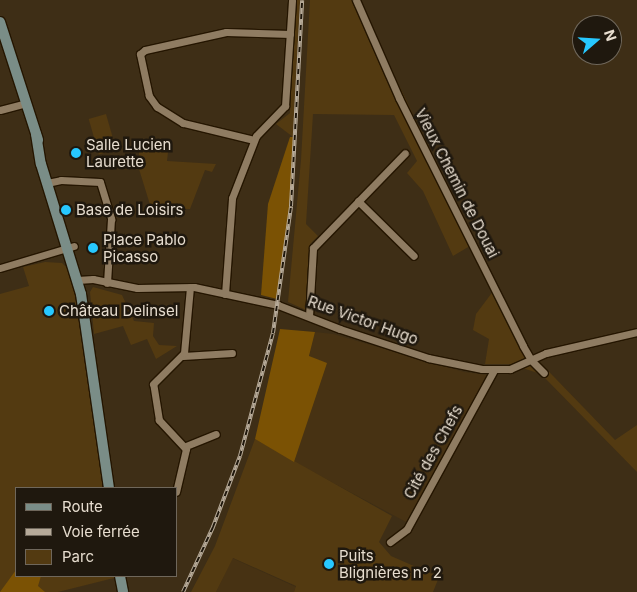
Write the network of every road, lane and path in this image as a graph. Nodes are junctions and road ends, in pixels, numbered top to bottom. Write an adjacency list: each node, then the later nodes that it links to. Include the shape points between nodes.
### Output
1 (292, 0): 4 (street)
2 (356, 0): 22 (street, Vieux Chemin de Douai, via 399,98)
3 (0, 22): 5 (main road)
4 (290, 34): 7 (street, via 285,106); 7 (street, via 226,32 145,50 140,54 149,96 157,107 183,123)
5 (26, 103): 6 (street); 9 (main road)
6 (0, 110)
7 (254, 140): 17 (street, via 230,203)
8 (405, 153): 10 (street)
9 (49, 182): 11 (main road); 15 (street, via 97,180 101,183 111,219)
10 (358, 201): 12 (street); 18 (street, via 313,248)
11 (71, 247): 13 (street); 14 (main road)
12 (414, 256)
13 (0, 268)
14 (80, 279): 15 (street, Rue Victor Hugo); 27 (main road)
15 (107, 283): 16 (street, Rue Victor Hugo, via 137,288)
16 (190, 287): 17 (street, Rue Victor Hugo); 21 (street)
17 (225, 294): 18 (street, Rue Victor Hugo, via 282,305)
18 (310, 316): 23 (street, Rue Victor Hugo, via 434,360)
19 (637, 332): 22 (street, Rue Victor Hugo, via 546,353)
20 (232, 352): 21 (street)
21 (183, 356): 26 (street, via 157,376 153,387 159,420)
22 (530, 360): 23 (street, Rue Victor Hugo); 24 (street, Vieux Chemin de Douai)
23 (494, 370): 29 (street, Cité des Chefs, via 406,529)
24 (544, 373)
25 (216, 434): 26 (street)
26 (186, 446): 28 (street, via 186,459)
27 (108, 487)
28 (178, 487)
29 (390, 542)
30 (120, 577): 31 (main road)
31 (122, 592)

